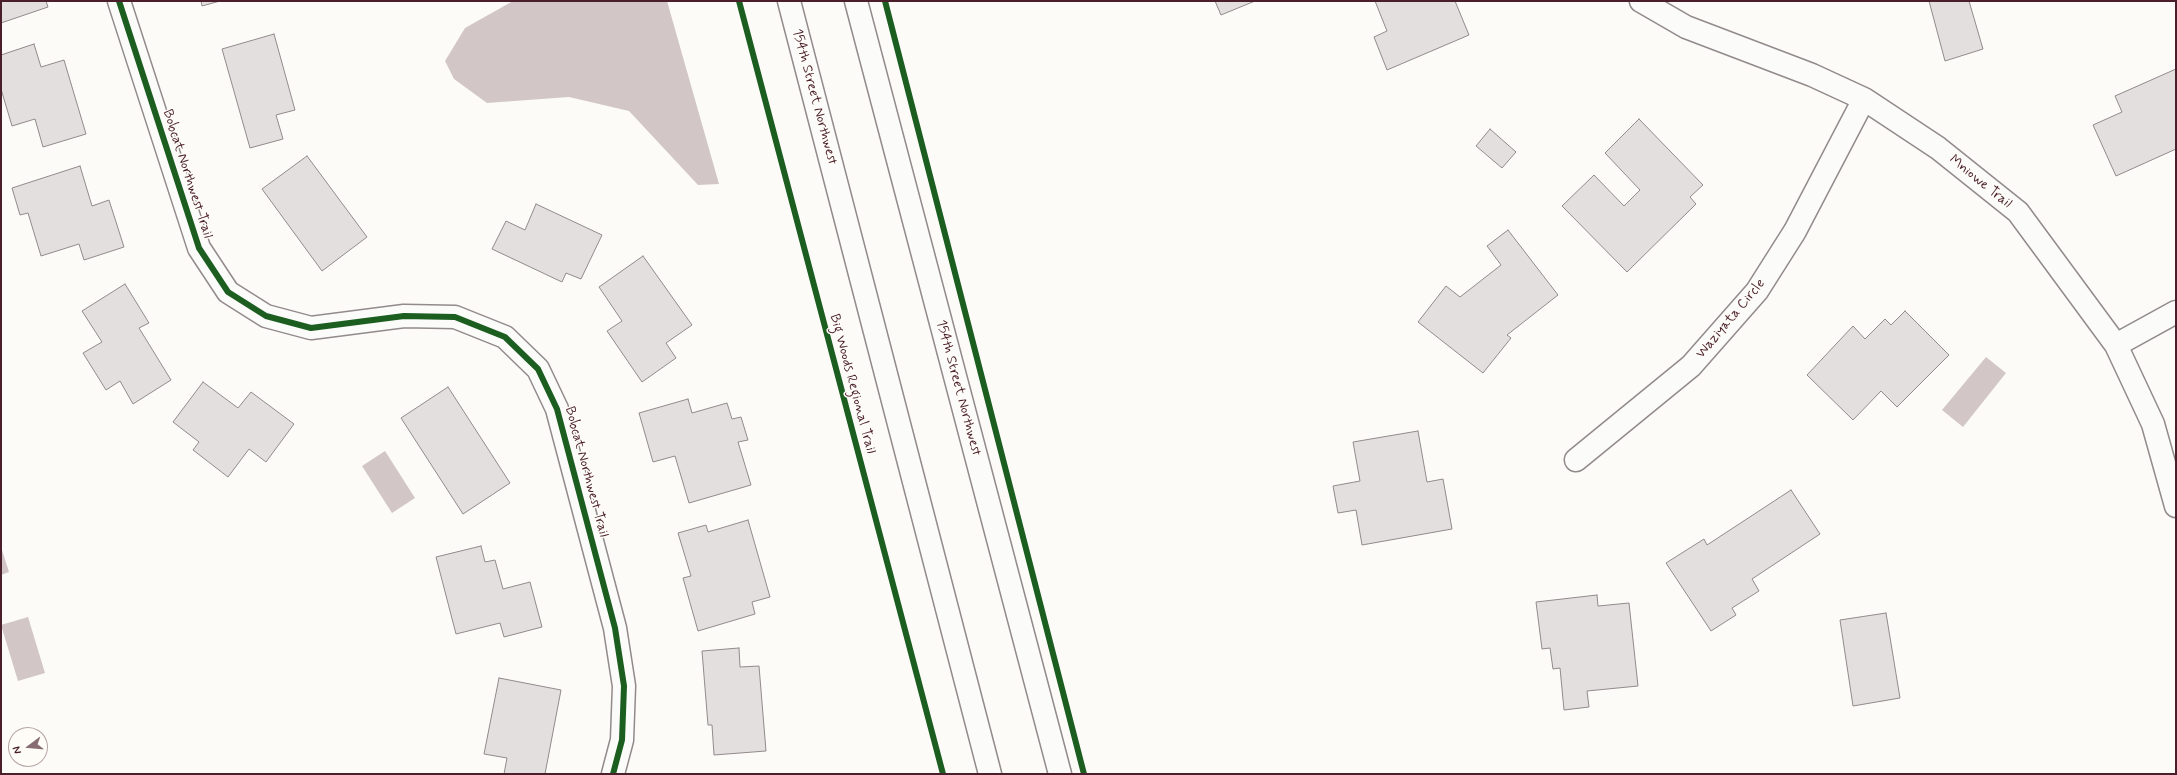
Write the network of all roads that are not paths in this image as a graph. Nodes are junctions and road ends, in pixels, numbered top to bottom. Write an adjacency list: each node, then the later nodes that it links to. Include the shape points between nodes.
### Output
1 (118, 1): 10 (street, Bobcat Northwest Trail, via 199,248 228,292 266,316 311,328 404,316 455,317 505,337 538,369 558,409 615,628 624,686 622,740)
2 (789, 1): 11 (street, 154th Street Northwest)
3 (856, 1): 12 (street, 154th Street Northwest)
4 (1641, 1): 5 (street, Mniowe Trail, via 1686,28 1812,75)
5 (1864, 99): 7 (street, Mniowe Trail, via 1938,148 2018,212); 8 (street, Waziyata Circle, via 1795,231 1757,291 1691,366)
6 (2176, 312): 7 (street)
7 (2116, 345): 9 (street, Mniowe Trail, via 2153,424)
8 (1576, 460)
9 (2176, 506)
10 (613, 774)
11 (990, 774)
12 (1060, 774)

